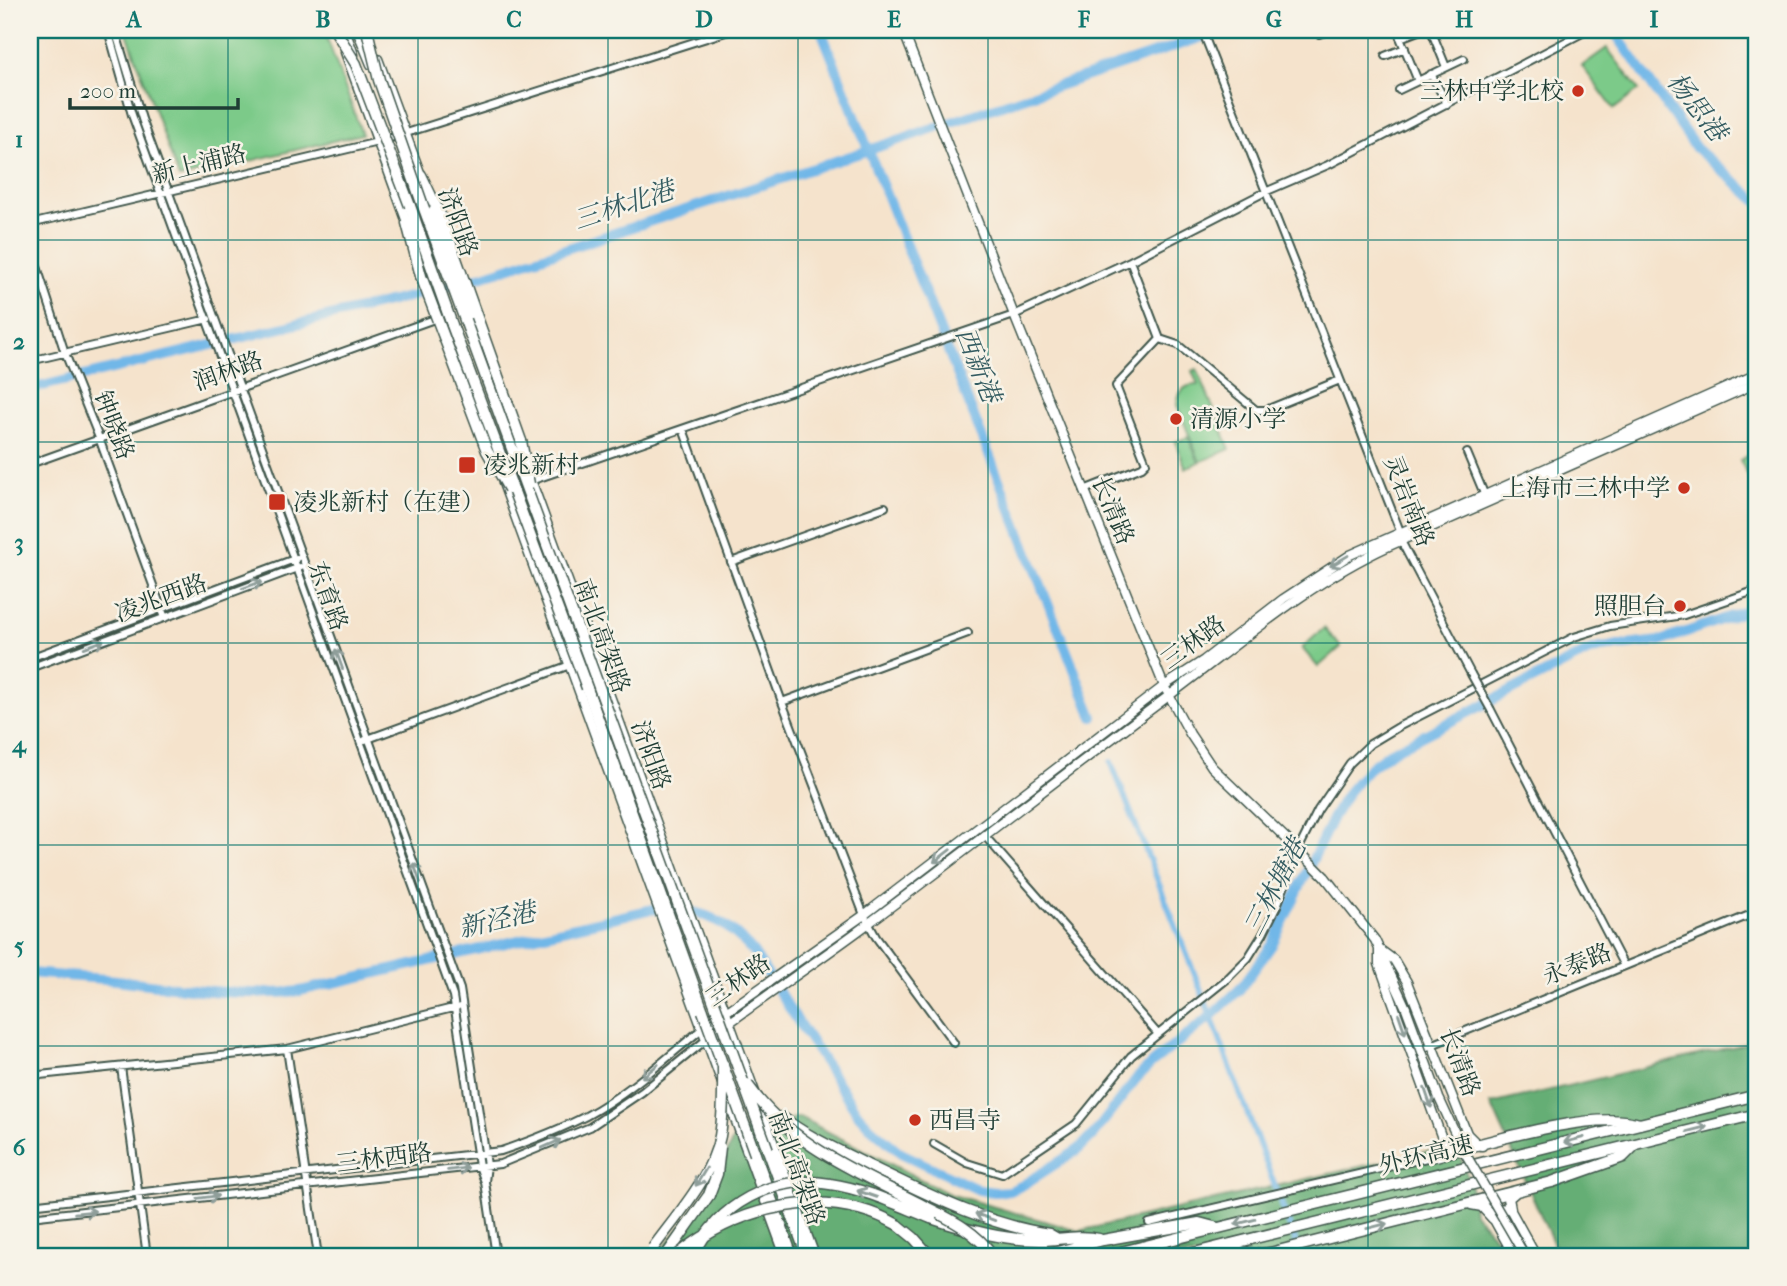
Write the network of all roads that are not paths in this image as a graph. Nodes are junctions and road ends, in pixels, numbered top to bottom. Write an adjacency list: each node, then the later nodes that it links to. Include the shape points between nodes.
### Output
1 (108, 30): 31 (street, 东育路, via 121,81)
2 (115, 30): 31 (street, 东育路)
3 (336, 30): 20 (highway, bridge); 28 (main road, 济阳路)
4 (344, 30): 20 (highway, 南北高架路, bridge)
5 (358, 30): 23 (highway, 南北高架路, bridge)
6 (367, 30): 23 (highway, bridge); 27 (main road, 济阳路)
7 (732, 30): 27 (street, 新上浦路)
8 (903, 30): 38 (main road, 长清路)
9 (1202, 30): 30 (street, 灵岩南路)
10 (1331, 30): 15 (street)
11 (1397, 30): 16 (street)
12 (1421, 30): 16 (street)
13 (1431, 30): 21 (street)
14 (1588, 30): 26 (street)
15 (1319, 34)
16 (1400, 38): 17 (street)
17 (1405, 48): 18 (street); 24 (street)
18 (1385, 56)
19 (1464, 59): 21 (street)
20 (356, 64): 55 (highway, 南北高架路, bridge)
21 (1446, 67): 22 (street)
22 (1431, 75): 24 (street); 26 (street)
23 (379, 80): 54 (highway, 南北高架路, bridge)
24 (1418, 81): 25 (street)
25 (1399, 90)
26 (1447, 104): 30 (street)
27 (405, 133): 28 (street, 新上浦路); 29 (main road, 济阳路)
28 (378, 142): 31 (street, 新上浦路); 32 (main road, 济阳路)
29 (421, 175): 50 (main road, 济阳路); 54 (highway, bridge, via 442,219 522,441)
30 (1265, 192): 35 (street); 44 (street, 灵岩南路)
31 (165, 193): 33 (street, 新上浦路); 39 (street, 东育路)
32 (407, 223): 36 (highway)
33 (30, 224)
34 (30, 245): 41 (street, 钟晓路)
35 (1130, 261): 38 (street); 40 (street)
36 (424, 277): 37 (main road, 济阳路, bridge); 55 (highway, bridge, via 487,451)
37 (439, 312): 45 (street, 润林路); 51 (main road, 济阳路)
38 (1014, 315): 46 (street); 52 (main road, 长清路)
39 (211, 321): 41 (street); 45 (street, 东育路)
40 (1160, 339): 44 (street, via 1178,345 1256,410); 52 (street, via 1116,386 1145,465)
41 (65, 353): 42 (street); 47 (street, 钟晓路)
42 (30, 361)
43 (1757, 378): 53 (main road, 三林路); 58 (main road, 三林路)
44 (1340, 380): 57 (street, 灵岩南路)
45 (236, 388): 47 (street, 润林路); 59 (street, 东育路)
46 (683, 429): 50 (street); 60 (street)
47 (100, 438): 49 (street, 润林路); 64 (street, 钟晓路)
48 (1467, 453): 53 (street)
49 (30, 464)
50 (531, 480): 51 (street); 84 (main road, 济阳路)
51 (505, 489): 68 (main road, 济阳路)
52 (1084, 490): 70 (main road, 长清路)
53 (1485, 496): 57 (main road, 三林路)
54 (530, 499): 95 (highway, 南北高架路, bridge)
55 (518, 504): 93 (highway, 南北高架路, bridge)
56 (885, 507): 60 (street)
57 (1400, 531): 58 (street, 灵岩南路); 70 (main road, 三林路, one-way to 70, via 1320,572)
58 (1401, 541): 71 (main road, 三林路, via 1362,558 1298,598); 82 (street, 灵岩南路, bridge)
59 (297, 557): 61 (street, 东育路); 62 (street, 东育路); 64 (street, 凌兆西路)
60 (731, 562): 72 (street)
61 (305, 565): 62 (street, 凌兆西路); 74 (street, 东育路, one-way to 61)
62 (297, 568): 65 (street, 凌兆西路, one-way to 62); 75 (street, 东育路)
63 (1757, 590): 78 (street, via 1684,615 1610,626 1574,637 1400,726 1350,763)
64 (162, 608): 65 (street, 钟晓路); 67 (street, 凌兆西路)
65 (165, 618): 69 (street, 凌兆西路, one-way to 65)
66 (968, 633): 72 (street)
67 (30, 658)
68 (570, 665): 74 (street); 86 (main road, 济阳路)
69 (30, 668)
70 (1164, 686): 71 (main road, 长清路); 73 (main road, 三林路)
71 (1170, 695): 73 (main road, 三林路); 78 (main road, 长清路, via 1212,767)
72 (782, 702): 80 (street)
73 (1110, 733): 76 (main road, 三林路)
74 (368, 739): 75 (street); 83 (street, 东育路, one-way to 74, via 455,976)
75 (360, 742): 83 (street, 东育路)
76 (1095, 745): 77 (main road, 三林路); 80 (main road, 三林路, one-way to 80)
77 (984, 835): 80 (main road, 三林路); 87 (street)
78 (1297, 846): 81 (main road, 长清路, bridge); 87 (street, via 1289,879 1257,945 1238,969)
79 (1757, 912): 82 (street, 永泰路)
80 (866, 919): 84 (main road, 三林路); 85 (main road, 三林路); 89 (street)
81 (1378, 949): 90 (main road, 长清路, via 1394,960 1407,982); 92 (main road, 长清路, one-way to 92, via 1379,964); 142 (main road, 长清路, bridge, via 1461,1146)
82 (1624, 966): 90 (street, 永泰路)
83 (458, 1006): 91 (street); 107 (street, 东育路)
84 (726, 1013): 85 (main road, 济阳路); 86 (main road, 三林路)
85 (728, 1024): 88 (main road, 三林路); 135 (main road, 济阳路)
86 (703, 1028): 88 (main road, 济阳路); 107 (street, 三林西路, one-way to 107, via 587,1115 546,1135)
87 (1157, 1033): 103 (street, via 1126,1061 1076,1124 1006,1172 984,1170)
88 (707, 1039): 109 (street, 三林西路, one-way to 88, via 499,1164 590,1127); 132 (main road, 济阳路)
89 (954, 1043)
90 (1432, 1045): 92 (street, 永泰路); 102 (main road, 长清路)
91 (287, 1049): 94 (street); 110 (street)
92 (1412, 1053): 104 (main road, 长清路, one-way to 104)
93 (723, 1064): 101 (highway, bridge); 133 (highway, 南北高架路, bridge)
94 (121, 1067): 96 (street); 113 (street)
95 (738, 1070): 98 (highway, bridge); 134 (highway, 南北高架路, bridge)
96 (30, 1076)
97 (1757, 1095): 100 (highway, 外环高速)
98 (757, 1097): 122 (highway, one-way to 98, bridge, via 962,1209 822,1142); 137 (highway, bridge, via 795,1135 960,1225)
99 (1757, 1114): 105 (highway, 外环高速, one-way to 99)
100 (1640, 1124): 106 (highway, via 1623,1119 1575,1123); 121 (highway, 外环高速, one-way to 121)
101 (720, 1136): 125 (highway, one-way to 125, bridge, via 705,1171); 130 (highway, bridge, via 720,1157 709,1195)
102 (1468, 1136): 104 (main road, 长清路, via 1458,1144); 106 (highway)
103 (934, 1144)
104 (1444, 1144): 108 (main road)
105 (1636, 1144): 112 (highway, via 1623,1157); 124 (highway, 外环高速)
106 (1482, 1145): 108 (highway)
107 (481, 1154): 109 (street, 东育路); 110 (street, 三林西路)
108 (1431, 1157): 120 (street)
109 (483, 1166): 111 (street, 三林西路, one-way to 109); 129 (street, 东育路)
110 (306, 1174): 111 (street); 113 (street, 三林西路)
111 (308, 1186): 116 (street, 三林西路, one-way to 111); 128 (street)
112 (1519, 1191): 114 (highway); 117 (highway, via 1508,1198)
113 (139, 1194): 115 (street, 三林西路); 116 (street)
114 (1467, 1203): 119 (highway, via 1482,1206); 124 (highway, one-way to 114, via 1255,1255)
115 (30, 1205)
116 (140, 1206): 118 (street, 三林西路, one-way to 116); 127 (street)
117 (1510, 1209): 119 (main road, via 1497,1208); 143 (main road)
118 (30, 1217)
119 (1493, 1218): 141 (main road)
120 (1149, 1223)
121 (1218, 1228): 123 (highway, via 1199,1223); 139 (highway, 外环高速)
122 (1056, 1238): 123 (highway); 131 (highway, one-way to 131, bridge, via 998,1235 818,1182 786,1184 757,1193 730,1209 708,1231)
123 (1103, 1240): 138 (highway)
124 (1223, 1246): 140 (highway, 外环高速)
125 (650, 1252)
126 (677, 1255): 136 (highway, bridge, via 738,1219 777,1207 814,1204 848,1206 882,1217 906,1231)
127 (147, 1256)
128 (318, 1256)
129 (496, 1256)
130 (666, 1256)
131 (693, 1256)
132 (785, 1256)
133 (792, 1256)
134 (807, 1256)
135 (815, 1256)
136 (930, 1256)
137 (993, 1256)
138 (1042, 1256)
139 (1105, 1256)
140 (1182, 1256)
141 (1514, 1256)
142 (1525, 1256)
143 (1536, 1256)

